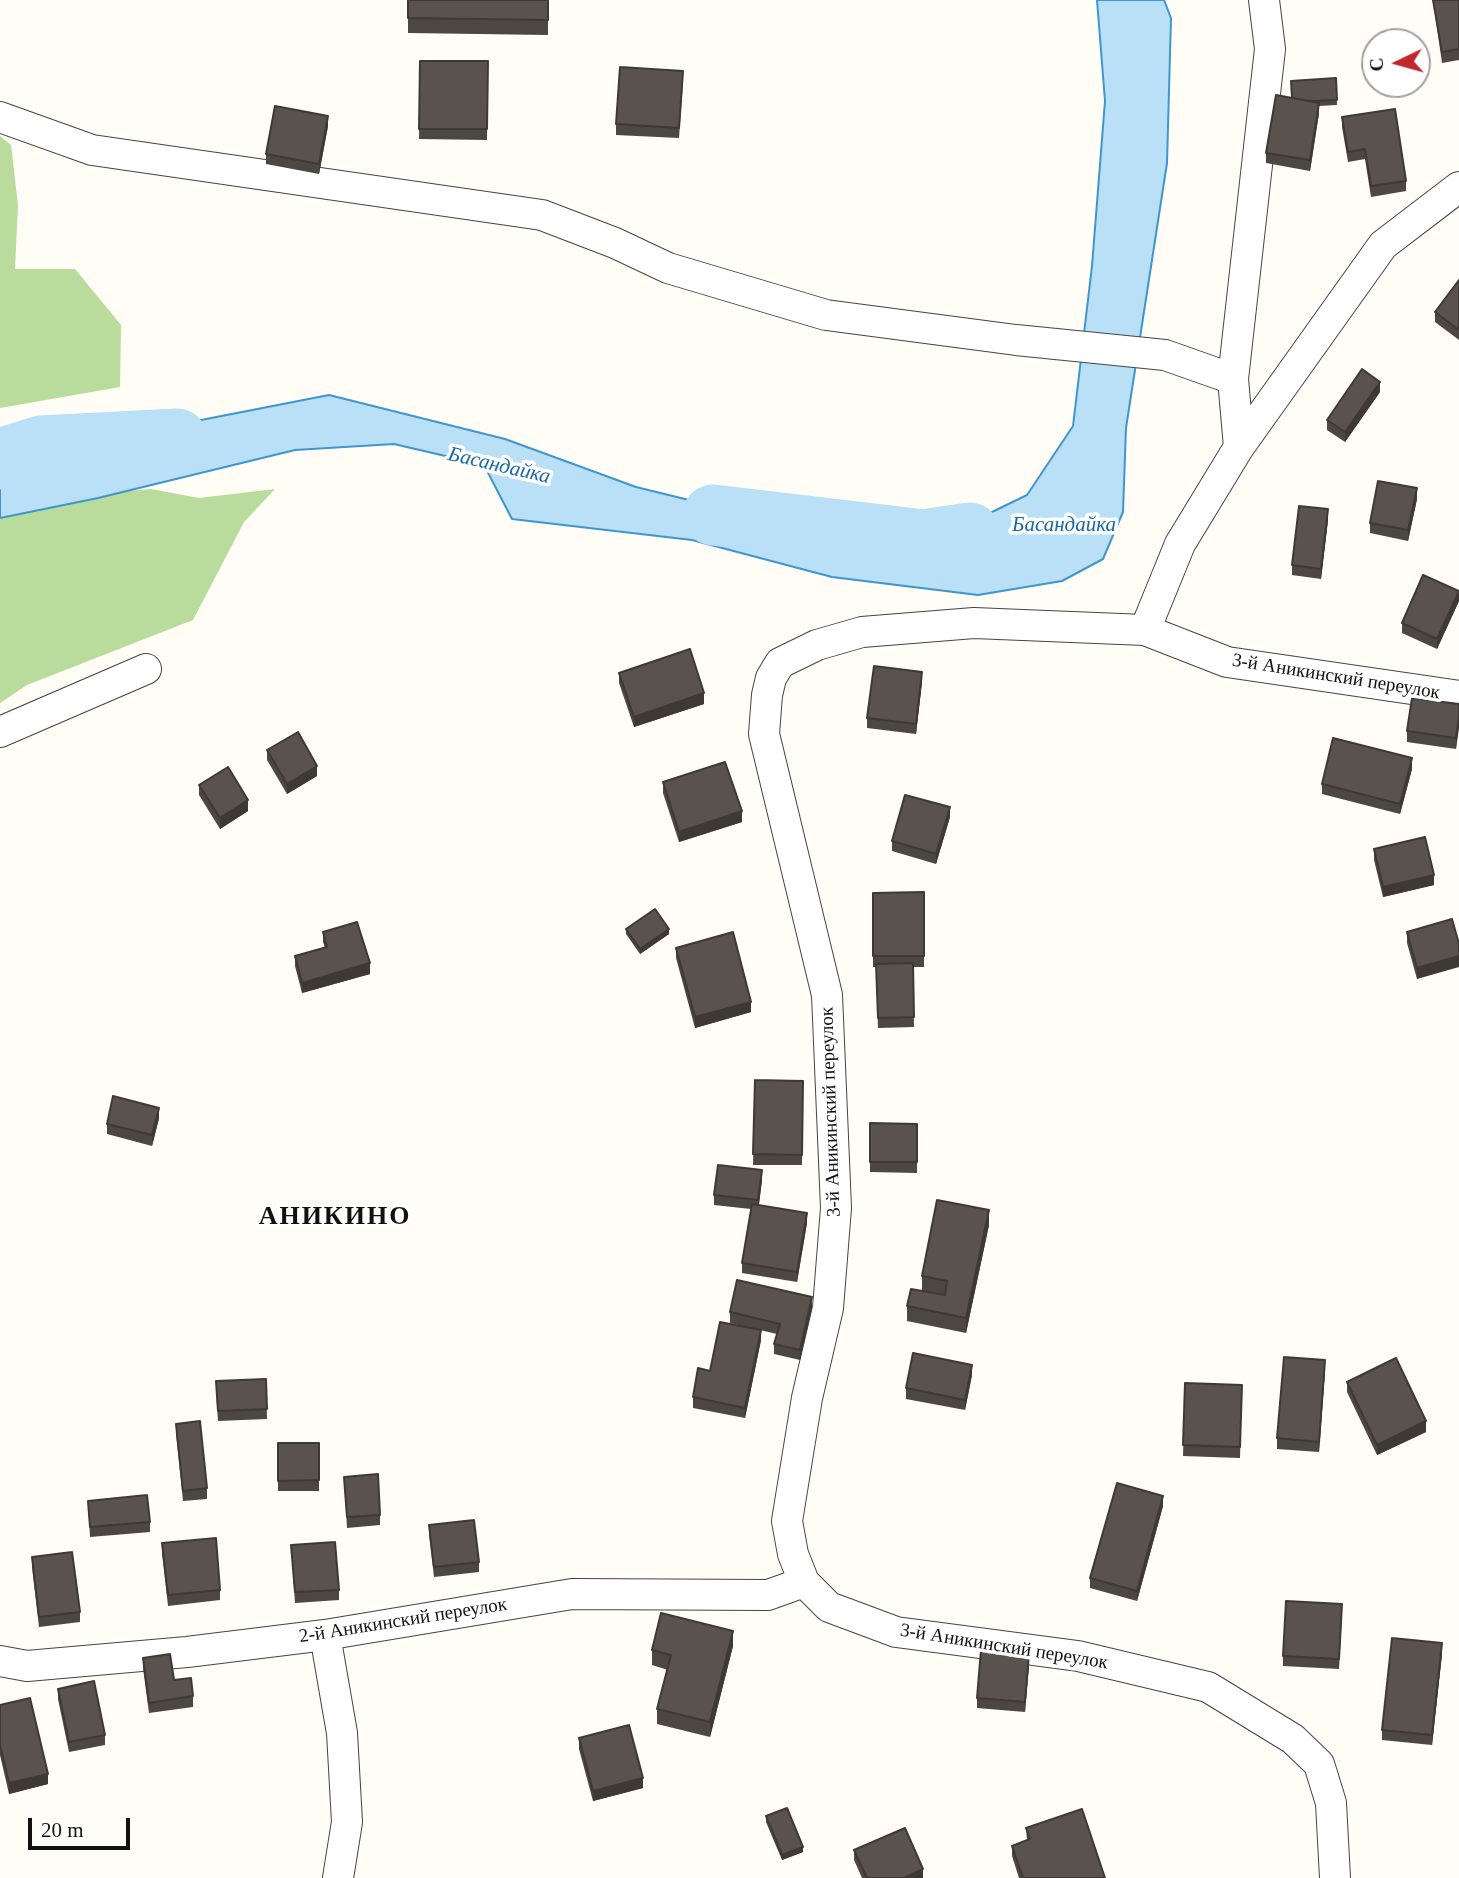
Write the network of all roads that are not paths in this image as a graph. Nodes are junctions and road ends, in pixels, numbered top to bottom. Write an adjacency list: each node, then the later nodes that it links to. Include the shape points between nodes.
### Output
1 (1264, 0): 4 (street, via 1270,49)
2 (0, 117): 4 (street, via 92,150 542,215 668,268 826,315 1165,355)
3 (1459, 187): 5 (street, via 1383,245)
4 (1233, 379): 5 (street)
5 (1239, 447): 6 (street, via 1180,544)
6 (1145, 630): 8 (street, 3-й Аникинский переулок, via 1227,662); 10 (street, 3-й Аникинский переулок, via 974,623 862,632 817,645 780,663 771,678 764,734 827,995 836,1208 828,1308 807,1398 787,1521)
7 (146, 669): 9 (street)
8 (1459, 696)
9 (0, 732)
10 (804, 1582): 11 (street, 2-й Аникинский переулок, via 768,1595 572,1594); 14 (street, 3-й Аникинский переулок, via 829,1607 897,1632 1077,1656 1208,1687 1293,1739 1319,1763 1331,1802)
11 (325, 1635): 12 (street, 2-й Аникинский переулок, via 40,1665); 13 (street, via 342,1733 347,1822)
12 (0, 1661)
13 (338, 1878)
14 (1335, 1878)

